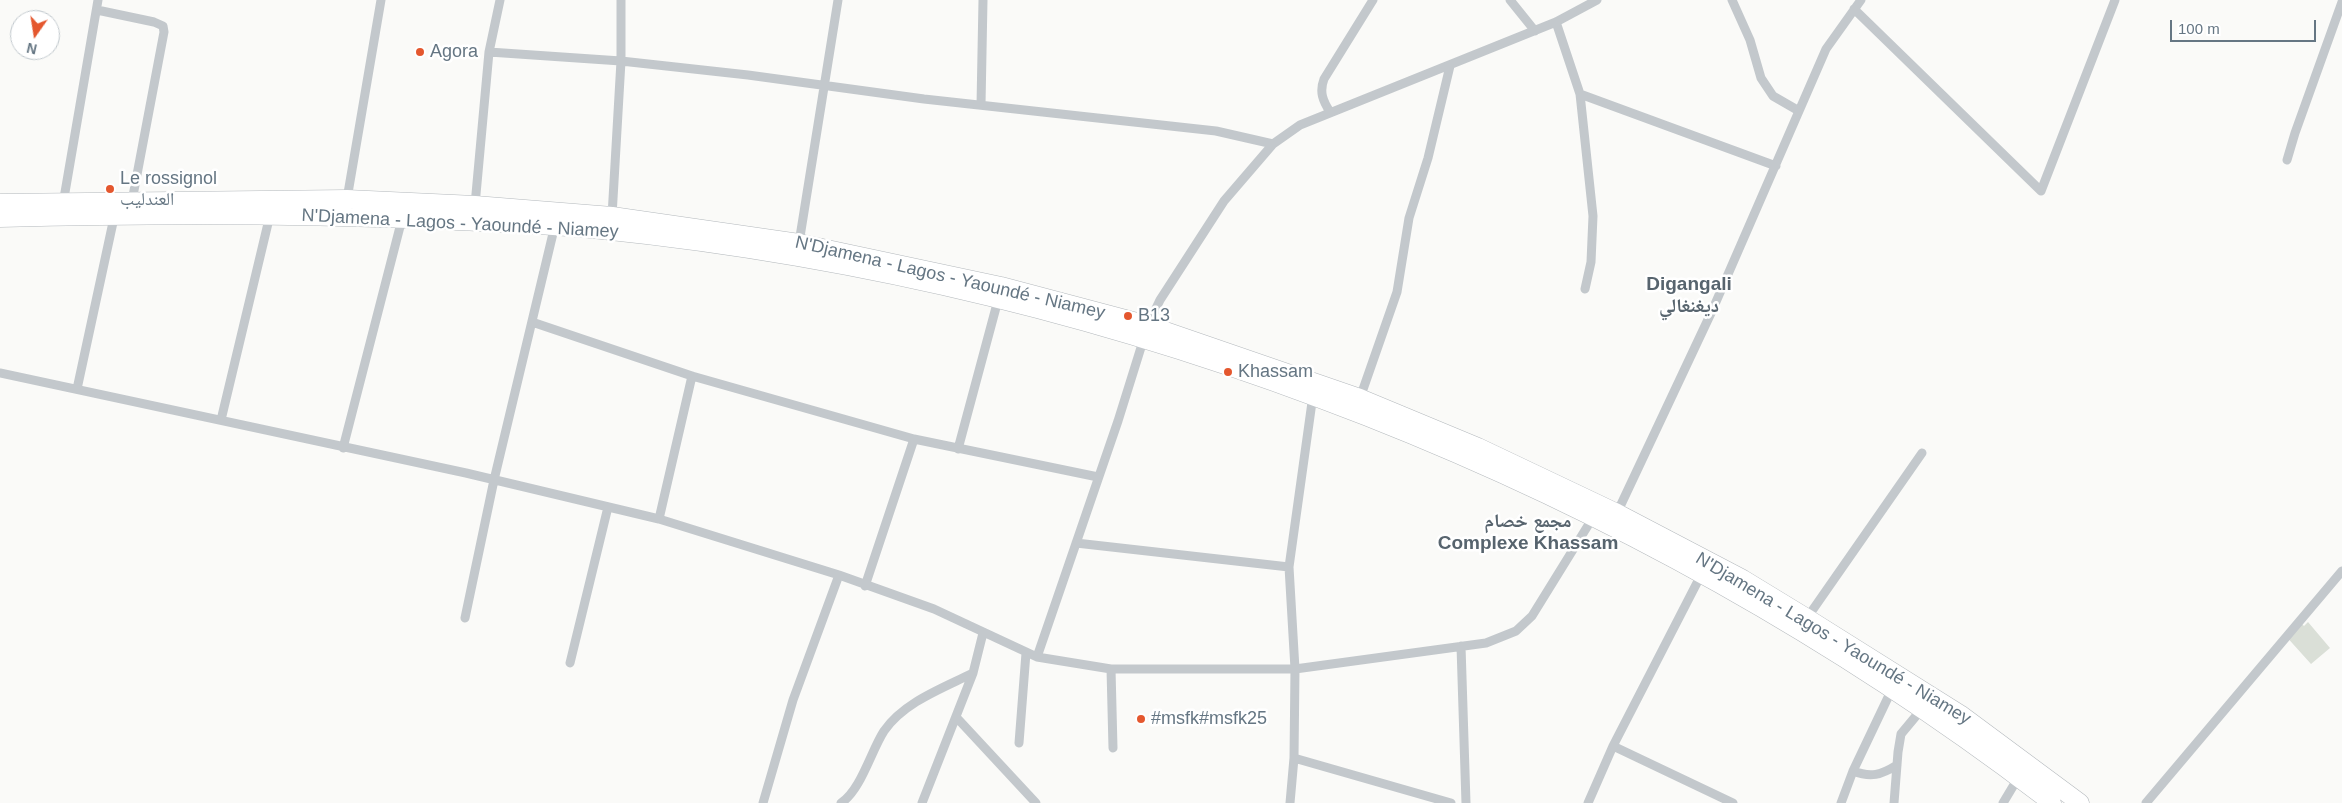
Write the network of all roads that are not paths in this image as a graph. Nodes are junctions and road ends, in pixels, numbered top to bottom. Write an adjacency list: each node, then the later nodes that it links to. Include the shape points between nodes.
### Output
1 (98, 0): 15 (street)
2 (381, 0): 29 (street)
3 (500, 0): 18 (street)
4 (621, 0): 19 (street)
5 (838, 0): 21 (street)
6 (982, 0): 23 (street)
7 (1373, 0): 25 (street, via 1324,79 1322,97)
8 (1510, 0): 17 (street)
9 (1597, 0): 16 (street)
10 (1732, 0): 24 (street, via 1750,40 1761,78 1773,96)
11 (1861, 0): 14 (street)
12 (2116, 0): 14 (street, via 2040,191)
13 (2342, 2): 27 (street)
14 (1854, 9): 24 (street, via 1826,49)
15 (97, 10): 32 (street, via 154,22 163,26 164,32); 33 (street)
16 (1556, 22): 17 (street); 22 (street)
17 (1535, 30): 20 (street)
18 (490, 52): 19 (street); 31 (street)
19 (621, 61): 21 (street); 35 (street)
20 (1450, 66): 25 (street); 48 (street, via 1428,158 1409,218 1397,292)
21 (825, 84): 23 (street); 39 (street)
22 (1580, 94): 28 (street); 40 (street, via 1593,216)
23 (981, 105): 26 (street, via 1216,131)
24 (1799, 111): 28 (street)
25 (1330, 112): 26 (street)
26 (1273, 144): 43 (street, via 1224,201 1173,278)
27 (2287, 160)
28 (1776, 166): 57 (street)
29 (347, 199): 31 (highway, N'Djamena - Lagos - Yaoundé - Niamey); 32 (highway, N'Djamena - Lagos - Yaoundé - Niamey)
30 (0, 203): 33 (highway, N'Djamena - Lagos - Yaoundé - Niamey)
31 (475, 205): 35 (highway, N'Djamena - Lagos - Yaoundé - Niamey)
32 (121, 206): 33 (highway, N'Djamena - Lagos - Yaoundé - Niamey); 34 (highway, N'Djamena - Lagos - Yaoundé - Niamey); 46 (street)
33 (62, 209): 36 (highway, N'Djamena - Lagos - Yaoundé - Niamey)
34 (270, 215): 37 (highway, N'Djamena - Lagos - Yaoundé - Niamey); 49 (street)
35 (612, 216): 39 (highway, N'Djamena - Lagos - Yaoundé - Niamey)
36 (0, 218)
37 (402, 219): 38 (highway, N'Djamena - Lagos - Yaoundé - Niamey); 51 (street)
38 (554, 225): 41 (highway, N'Djamena - Lagos - Yaoundé - Niamey, via 805,259); 42 (street)
39 (799, 242): 43 (highway, N'Djamena - Lagos - Yaoundé - Niamey, via 1001,286)
40 (1586, 289)
41 (998, 300): 43 (highway, N'Djamena - Lagos - Yaoundé - Niamey); 52 (street)
42 (532, 322): 45 (street); 55 (street)
43 (1146, 331): 47 (highway, N'Djamena - Lagos - Yaoundé - Niamey); 48 (highway, N'Djamena - Lagos - Yaoundé - Niamey); 54 (street)
44 (0, 372): 46 (street)
45 (692, 376): 50 (street); 58 (street)
46 (77, 389): 49 (street)
47 (1313, 395): 59 (highway, N'Djamena - Lagos - Yaoundé - Niamey, via 1472,460); 61 (street)
48 (1360, 398): 57 (highway, N'Djamena - Lagos - Yaoundé - Niamey, via 1478,447)
49 (221, 420): 51 (street)
50 (914, 439): 52 (street); 65 (street)
51 (343, 448): 55 (street)
52 (958, 449): 54 (street)
53 (1922, 453): 67 (street)
54 (1098, 477): 60 (street)
55 (494, 480): 56 (street); 66 (street)
56 (608, 507): 58 (street); 72 (street)
57 (1617, 513): 67 (highway, N'Djamena - Lagos - Yaoundé - Niamey, via 1743,579)
58 (659, 519): 63 (street)
59 (1592, 519): 64 (highway, N'Djamena - Lagos - Yaoundé - Niamey); 69 (street, via 1532,616 1516,632 1486,643)
60 (1076, 543): 61 (street); 71 (street)
61 (1289, 567): 74 (street)
62 (2342, 571): 100 (street)
63 (839, 575): 65 (street); 86 (street, via 793,700)
64 (1701, 575): 76 (highway, N'Djamena - Lagos - Yaoundé - Niamey, via 1776,615); 80 (street)
65 (865, 586): 68 (street, via 934,609)
66 (465, 618)
67 (1806, 618): 99 (highway, N'Djamena - Lagos - Yaoundé - Niamey, via 1960,714)
68 (984, 633): 70 (street); 75 (street)
69 (1461, 646): 74 (street); 92 (street)
70 (1026, 653): 71 (street); 79 (street)
71 (1037, 657): 73 (street)
72 (570, 663)
73 (1111, 669): 74 (street); 81 (street)
74 (1295, 669): 82 (street)
75 (974, 673): 78 (street); 87 (street, via 920,700 897,716 884,730 852,793)
76 (1892, 689): 77 (highway, N'Djamena - Lagos - Yaoundé - Niamey); 84 (street)
77 (1921, 710): 83 (street, via 1901,734); 85 (highway, N'Djamena - Lagos - Yaoundé - Niamey)
78 (957, 718): 88 (street); 89 (street)
79 (1019, 743)
80 (1613, 746): 93 (street); 94 (street)
81 (1113, 748)
82 (1294, 758): 90 (street); 91 (street)
83 (1897, 766): 84 (street, via 1882,774 1866,776); 96 (street)
84 (1853, 771): 95 (street)
85 (2018, 777): 97 (street); 98 (highway, N'Djamena - Lagos - Yaoundé - Niamey)
86 (763, 803)
87 (841, 803)
88 (922, 803)
89 (1036, 803)
90 (1290, 803)
91 (1451, 803)
92 (1466, 803)
93 (1588, 803)
94 (1733, 803)
95 (1841, 803)
96 (1894, 803)
97 (2003, 803)
98 (2052, 803)
99 (2080, 803)
100 (2146, 803)

